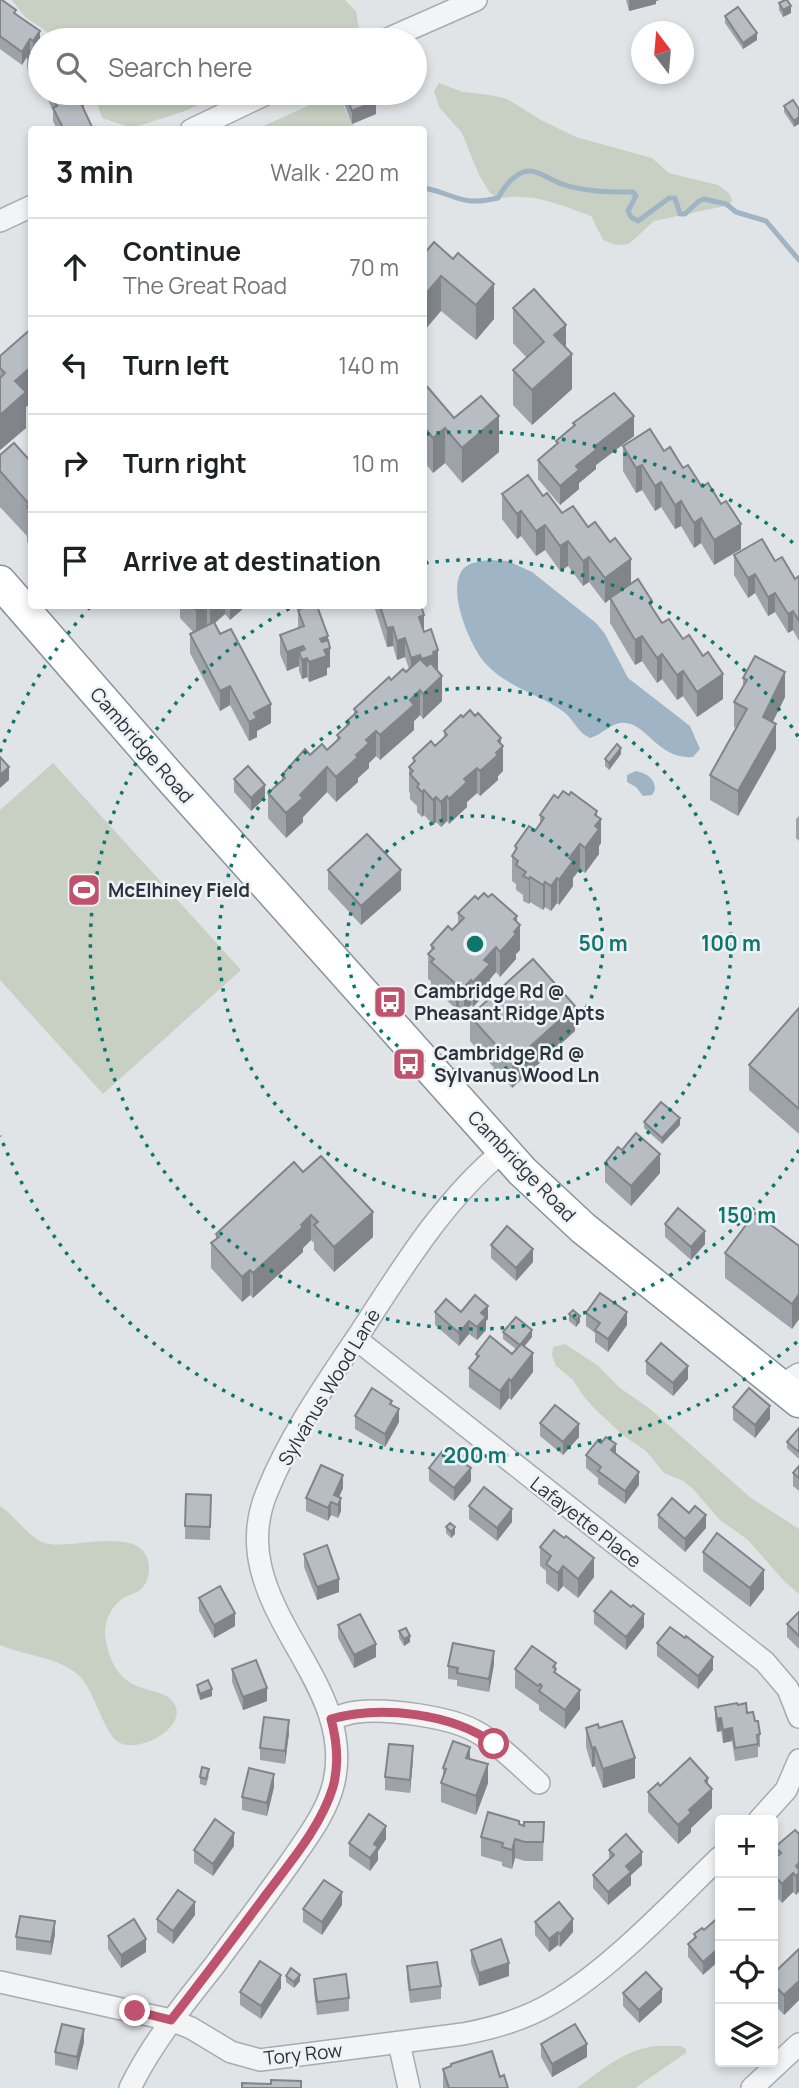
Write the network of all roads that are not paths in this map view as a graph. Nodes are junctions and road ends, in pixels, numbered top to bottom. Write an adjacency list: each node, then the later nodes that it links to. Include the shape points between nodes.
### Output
1 (476, 0): 2 (street)
2 (412, 28)
3 (243, 105): 4 (street)
4 (199, 126)
5 (28, 208): 6 (street)
6 (0, 221)
7 (0, 582): 8 (highway, Cambridge Road)
8 (504, 1150): 9 (street, Sylvanus Wood Lane, via 455,1199); 10 (highway, Cambridge Road, via 583,1228)
9 (356, 1339): 11 (street, Lafayette Place, via 765,1662 788,1689); 12 (street, Sylvanus Wood Lane, via 315,1401 274,1477 258,1529 265,1583)
10 (793, 1387)
11 (799, 1717)
12 (331, 1719): 14 (street, via 372,1711 455,1722 485,1737); 18 (street, Sylvanus Wood Lane, via 336,1765 323,1810 282,1874)
13 (799, 1760): 15 (street, via 786,1790)
14 (539, 1783)
15 (764, 1815)
16 (715, 1862): 19 (street, via 637,1936 554,2003 486,2029)
17 (0, 1982): 18 (street, Tory Row)
18 (171, 2020): 19 (street, Tory Row, via 249,2059); 21 (street, Sylvanus Wood Lane)
19 (399, 2043): 22 (street)
20 (799, 2044): 23 (street)
21 (130, 2088)
22 (409, 2088)
23 (752, 2088)

